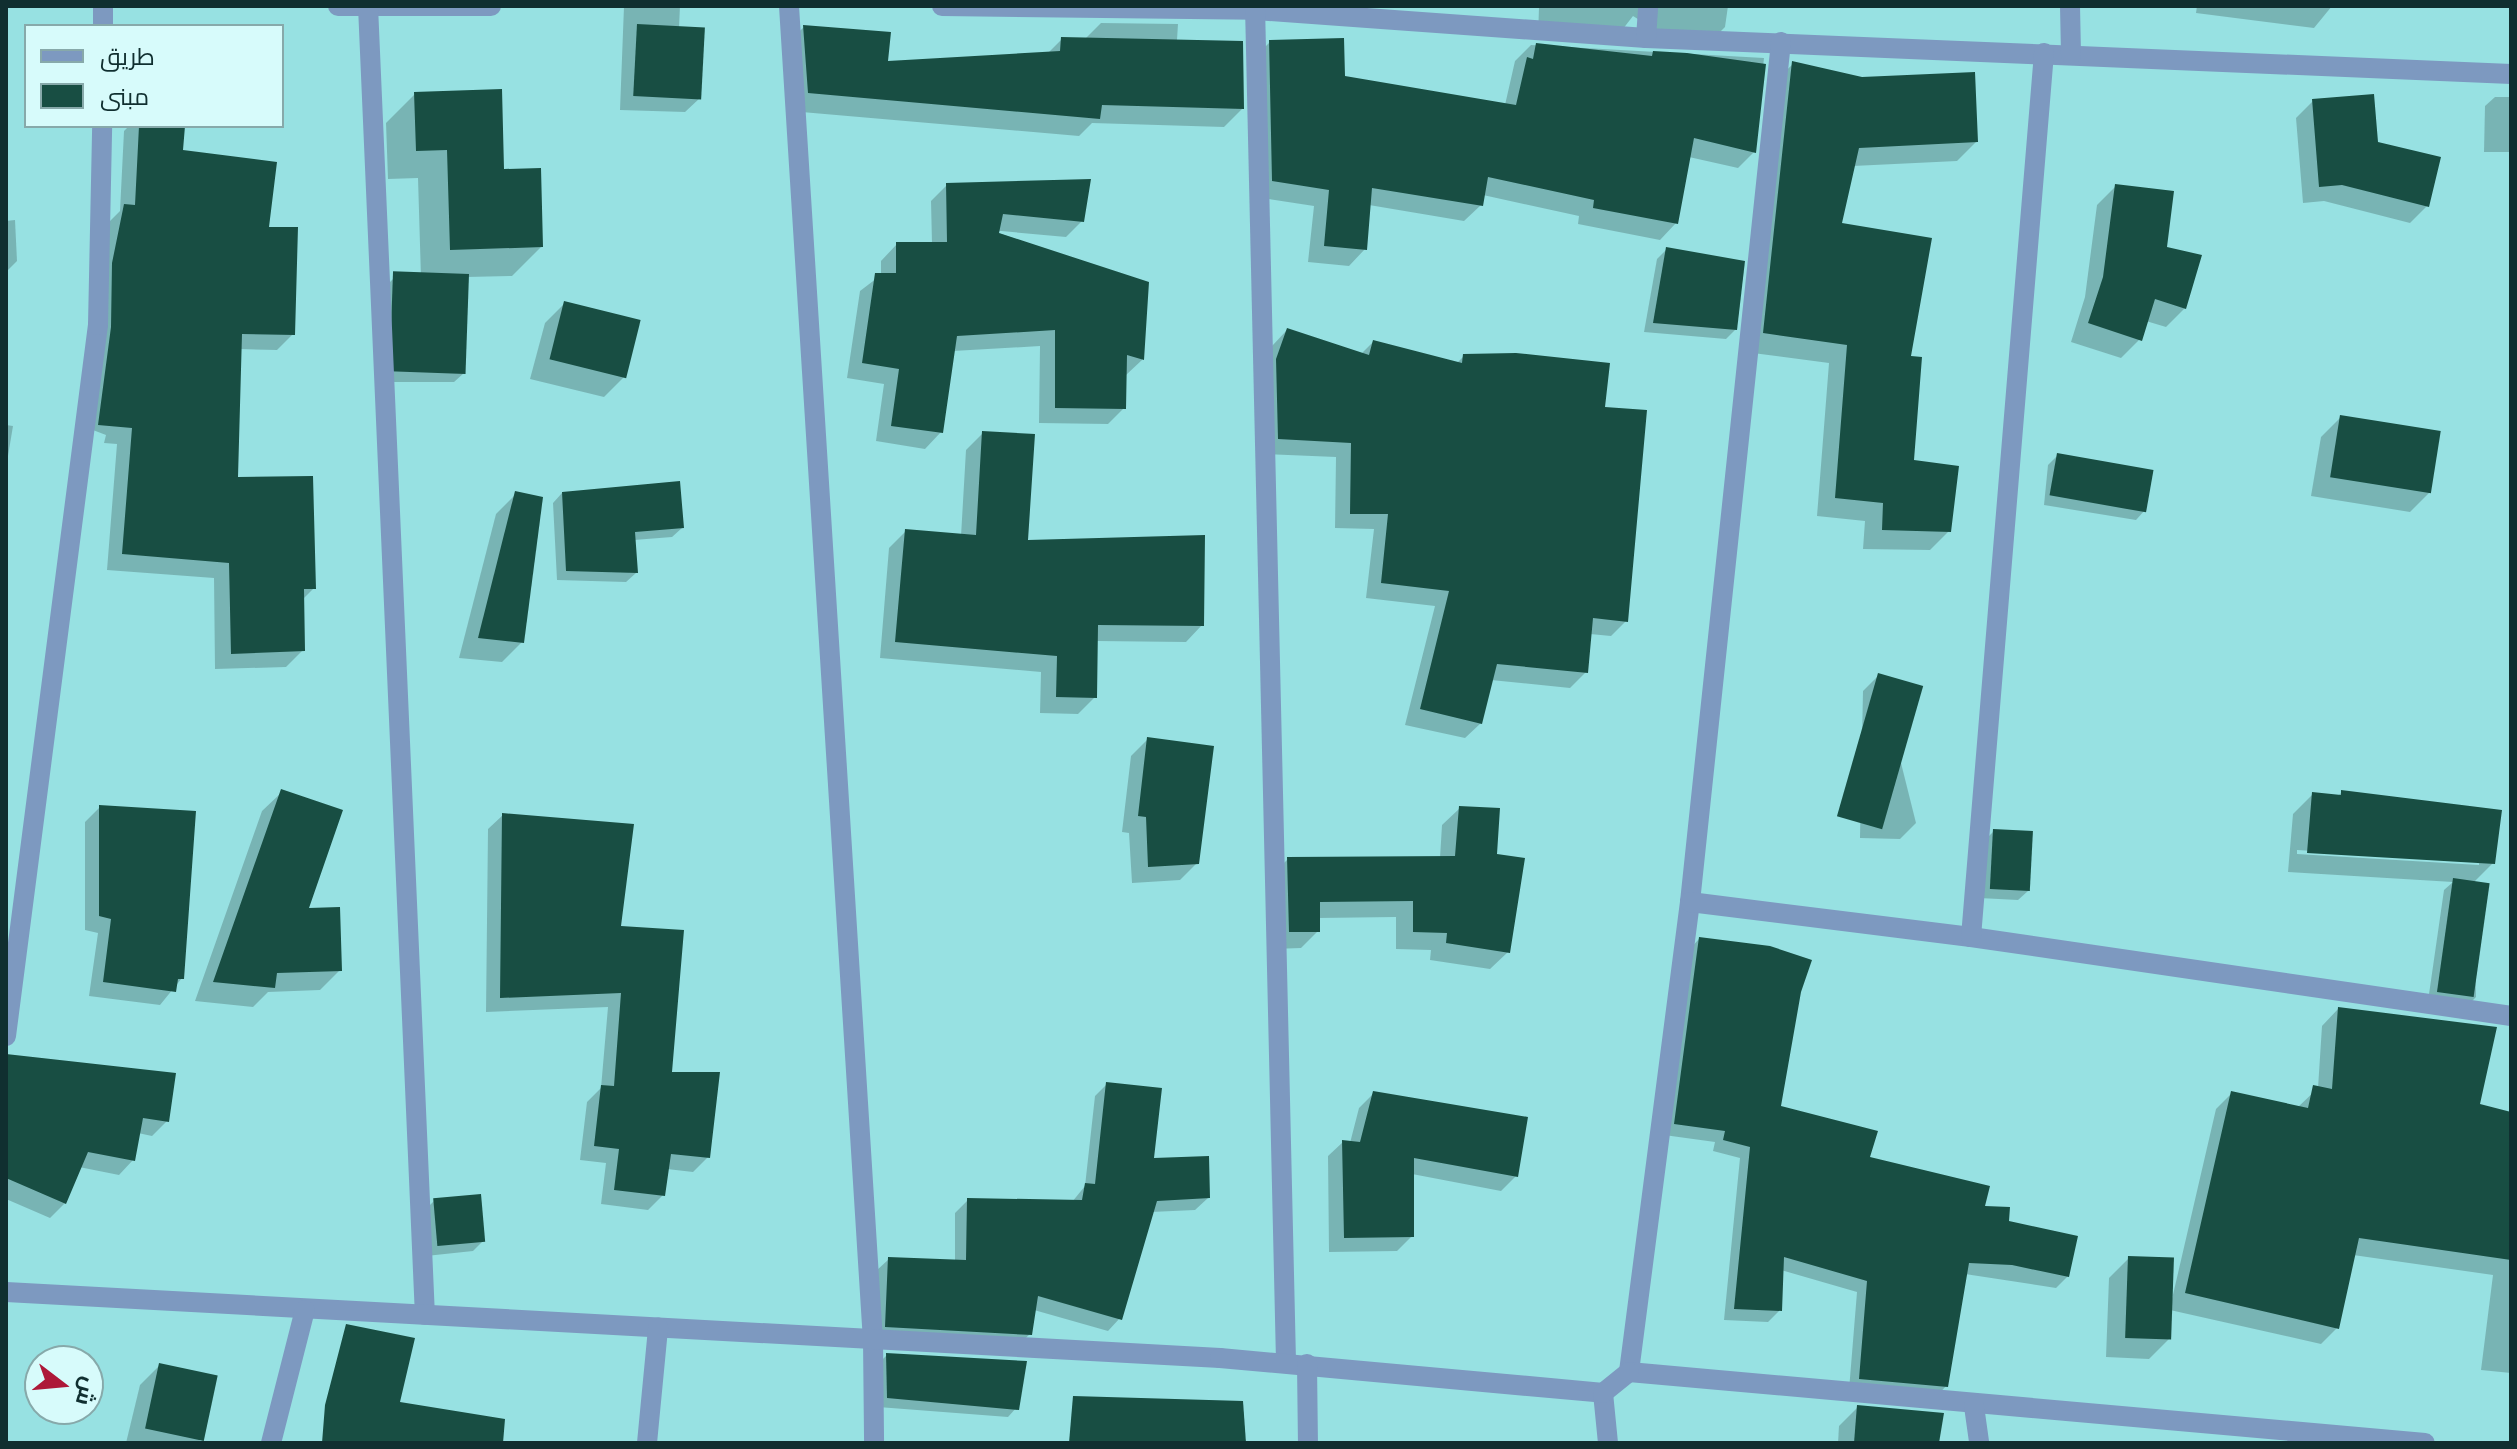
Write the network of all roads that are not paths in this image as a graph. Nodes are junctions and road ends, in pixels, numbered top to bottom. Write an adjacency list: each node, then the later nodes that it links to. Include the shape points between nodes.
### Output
1 (338, 6): 2 (street)
2 (368, 6): 3 (street); 21 (street)
3 (491, 6)
4 (789, 6): 23 (street)
5 (942, 6): 8 (street)
6 (1648, 6): 9 (street)
7 (2070, 6): 12 (street)
8 (1255, 8): 9 (street); 24 (street)
9 (1646, 38): 10 (street)
10 (1781, 42): 11 (street); 15 (street)
11 (2044, 53): 12 (street); 16 (street)
12 (2071, 55): 13 (street)
13 (2511, 74)
14 (102, 128): 18 (street, via 98,325)
15 (1690, 902): 16 (street); 26 (street)
16 (1971, 937): 17 (street)
17 (2511, 1016)
18 (6, 1036)
19 (6, 1292): 20 (street)
20 (305, 1310): 21 (street); 30 (street)
21 (425, 1315): 22 (street)
22 (658, 1328): 23 (street); 31 (street)
23 (873, 1340): 24 (street); 32 (street)
24 (1286, 1363): 25 (street)
25 (1307, 1364): 27 (street); 33 (street)
26 (1629, 1372): 27 (street); 28 (street)
27 (1603, 1393): 34 (street)
28 (1974, 1406): 29 (street); 35 (street)
29 (2346, 1441): 36 (street)
30 (271, 1443)
31 (647, 1443)
32 (874, 1443)
33 (1308, 1443)
34 (1608, 1443)
35 (1979, 1443)
36 (2425, 1443)

